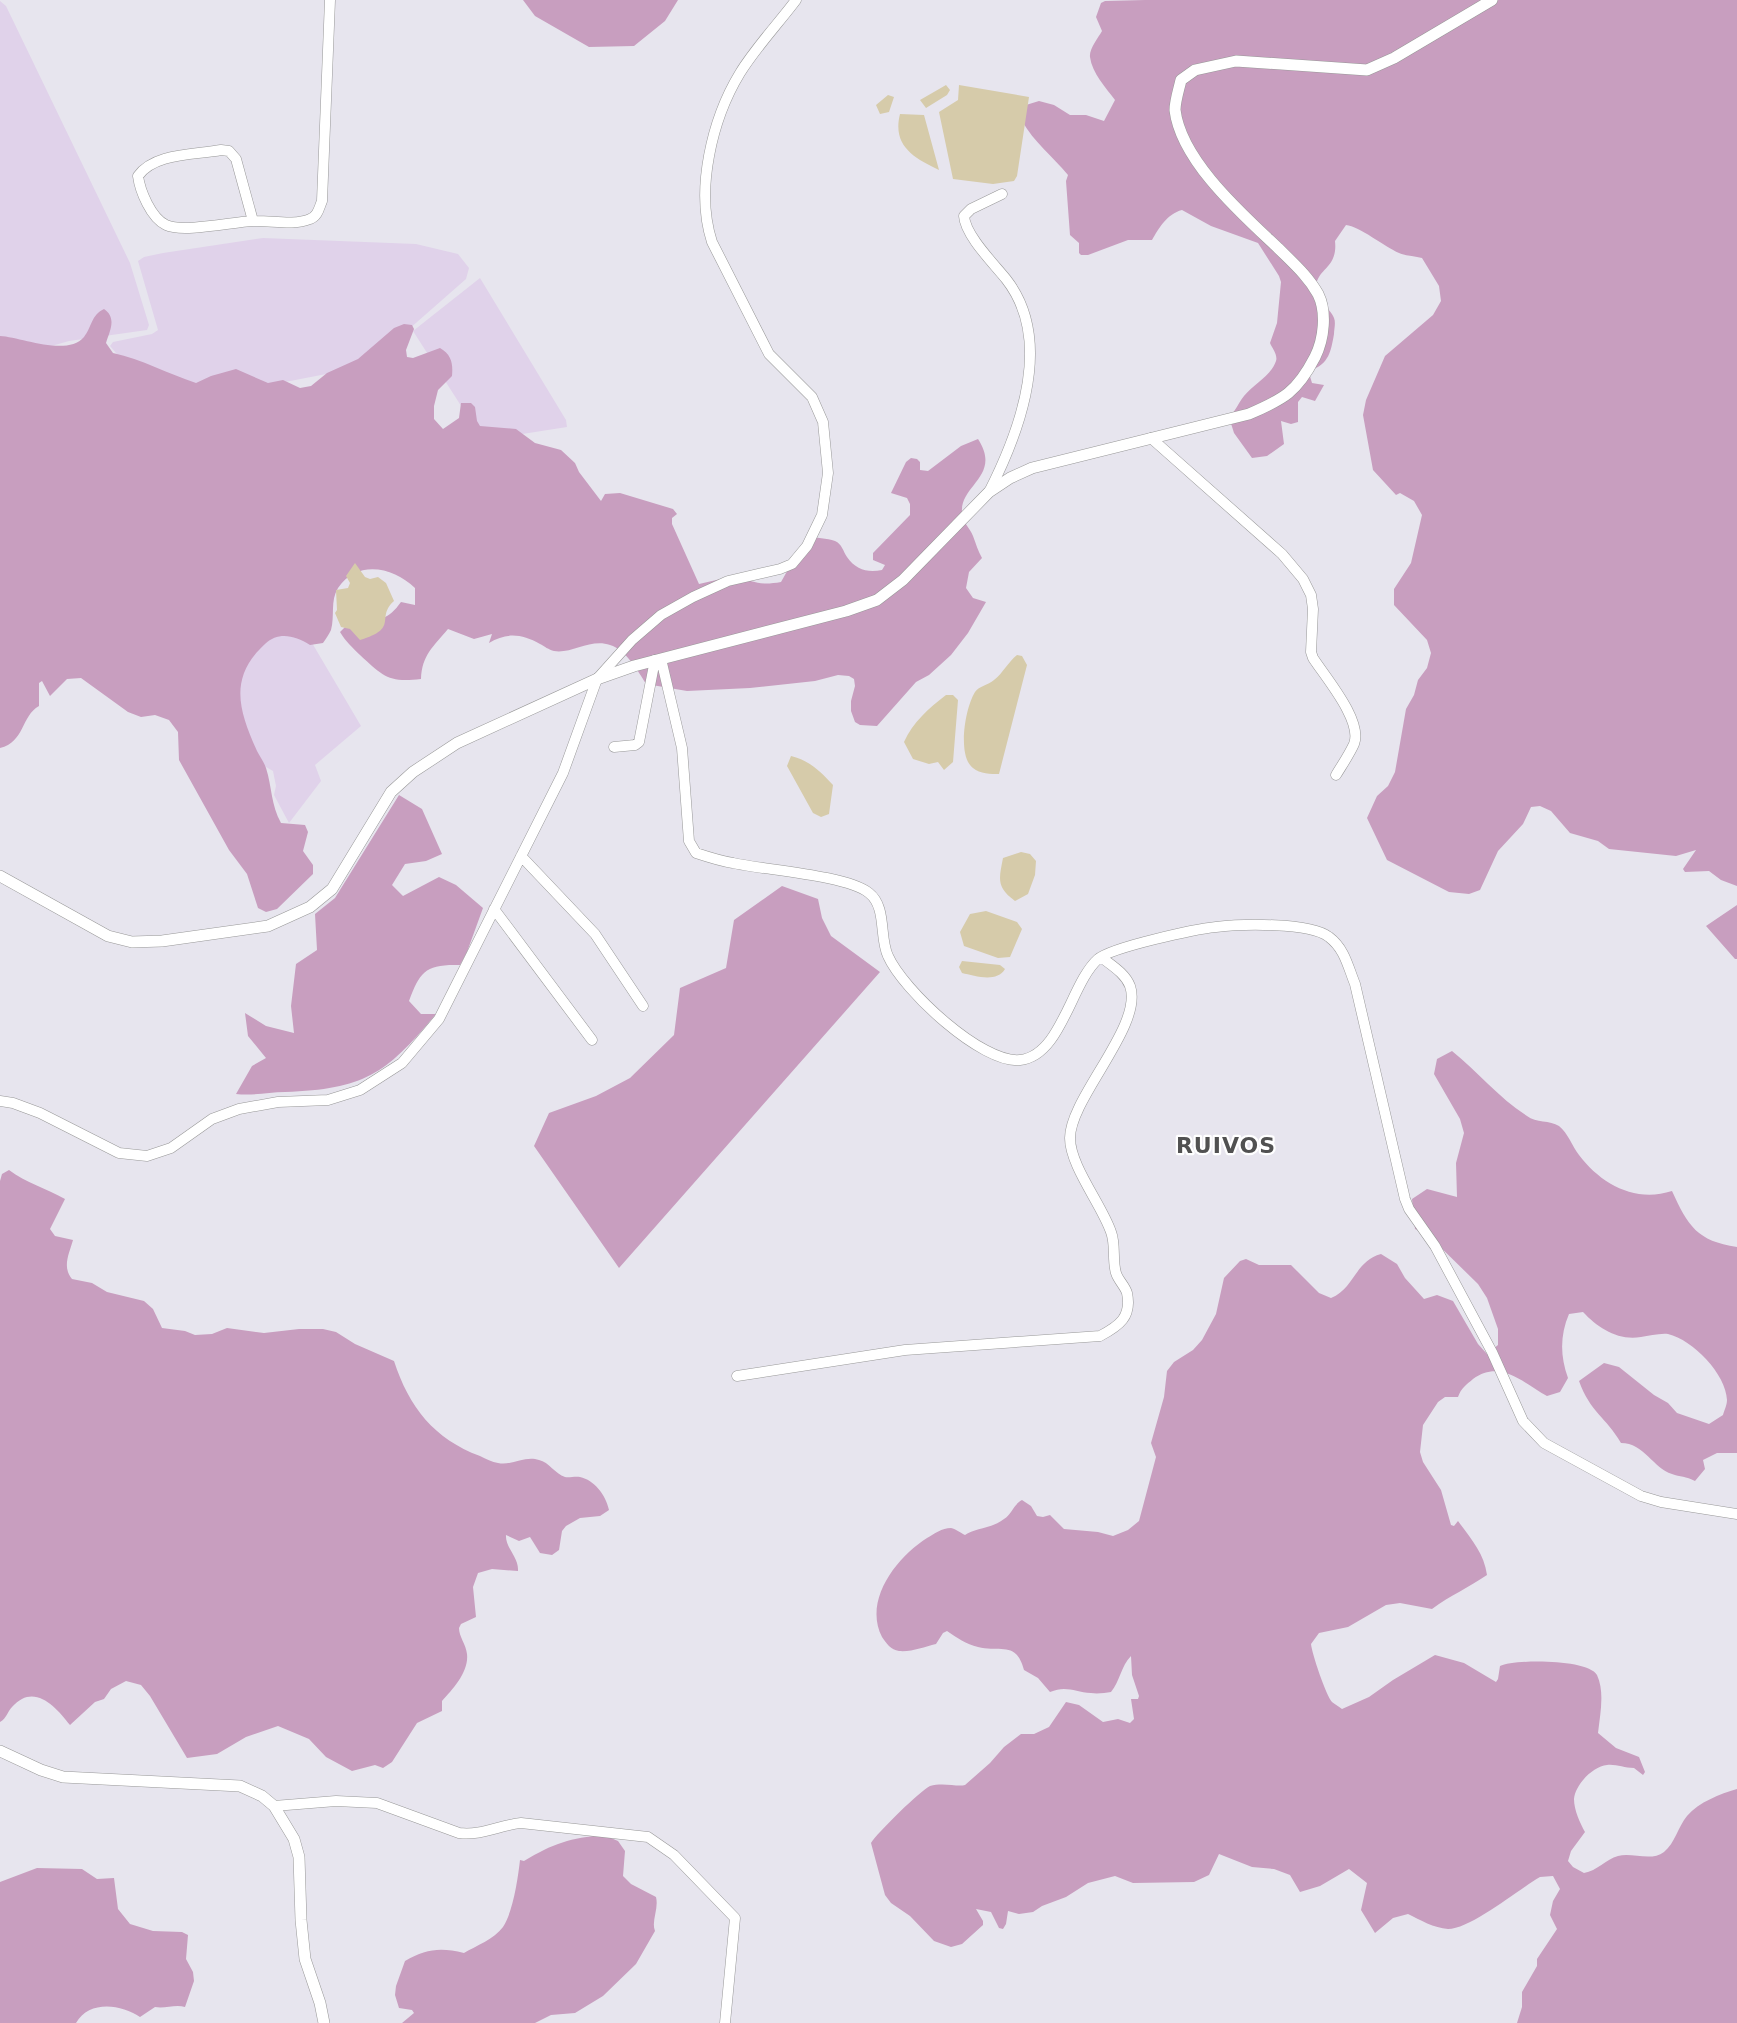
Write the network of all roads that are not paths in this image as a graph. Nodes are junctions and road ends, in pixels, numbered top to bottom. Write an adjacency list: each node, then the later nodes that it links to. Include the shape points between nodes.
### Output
1 (330, 0): 5 (street, via 322,201 317,214 302,222)
2 (796, 0): 9 (street, via 740,73 720,116 705,174 706,224 769,354 812,397 823,422 828,473 822,515 807,546 792,564 728,581 662,615 632,640)
3 (1492, 0): 6 (street, via 1394,58 1367,70 1236,61 1196,70 1181,80 1175,110 1187,146 1220,192 1306,275 1324,313 1319,350 1304,379 1280,401 1249,414)
4 (1002, 194): 7 (street, via 971,209 964,216 968,231 1010,284 1025,317 1031,344 1030,368 1011,446)
5 (253, 221): 5 (street, via 236,159 229,151 154,162 138,176 139,185 155,216 164,224 177,228)
6 (1151, 438): 7 (street, via 1032,468); 11 (street, via 1282,554 1303,579 1313,608 1313,658 1354,724 1354,744)
7 (988, 492): 8 (street, via 903,580 877,600 846,611)
8 (658, 659): 9 (street); 10 (street, via 639,742); 15 (street, via 682,748 690,841 696,853 731,863 852,884 870,893 879,906 887,955 898,972 926,1004 972,1043 1001,1059 1022,1060 1040,1051 1057,1032 1090,967)
9 (597, 679): 12 (street, via 563,773); 13 (street, via 457,743 413,772 390,792 332,889 310,907 268,926 162,941 132,942 108,936)
10 (614, 747)
11 (1336, 775)
12 (521, 856): 14 (street); 16 (street, via 595,934)
13 (0, 876)
14 (494, 910): 17 (street); 18 (street, via 438,1019 402,1063 360,1090 328,1100 278,1102 239,1110 212,1119 171,1148 146,1156 119,1153 40,1113)
15 (1101, 957): 19 (street, via 1121,972 1130,986 1131,1002 1126,1022 1076,1117 1070,1138 1075,1159 1111,1230 1116,1273 1127,1292 1125,1319 1100,1336 905,1350); 20 (street, via 1117,949 1216,927 1291,926 1328,935 1343,951 1355,984 1404,1198 1435,1246 1492,1352 1523,1421 1544,1443 1641,1496)
16 (643, 1006)
17 (592, 1040)
18 (0, 1101)
19 (737, 1376)
20 (1737, 1514)
21 (0, 1751): 22 (street, via 63,1777 240,1786 262,1796)
22 (274, 1806): 23 (street, via 294,1839 300,1857 305,1959); 24 (street, via 336,1801 377,1803 472,1835 521,1823 648,1837 674,1855 735,1918)
23 (324, 2023)
24 (725, 2023)

